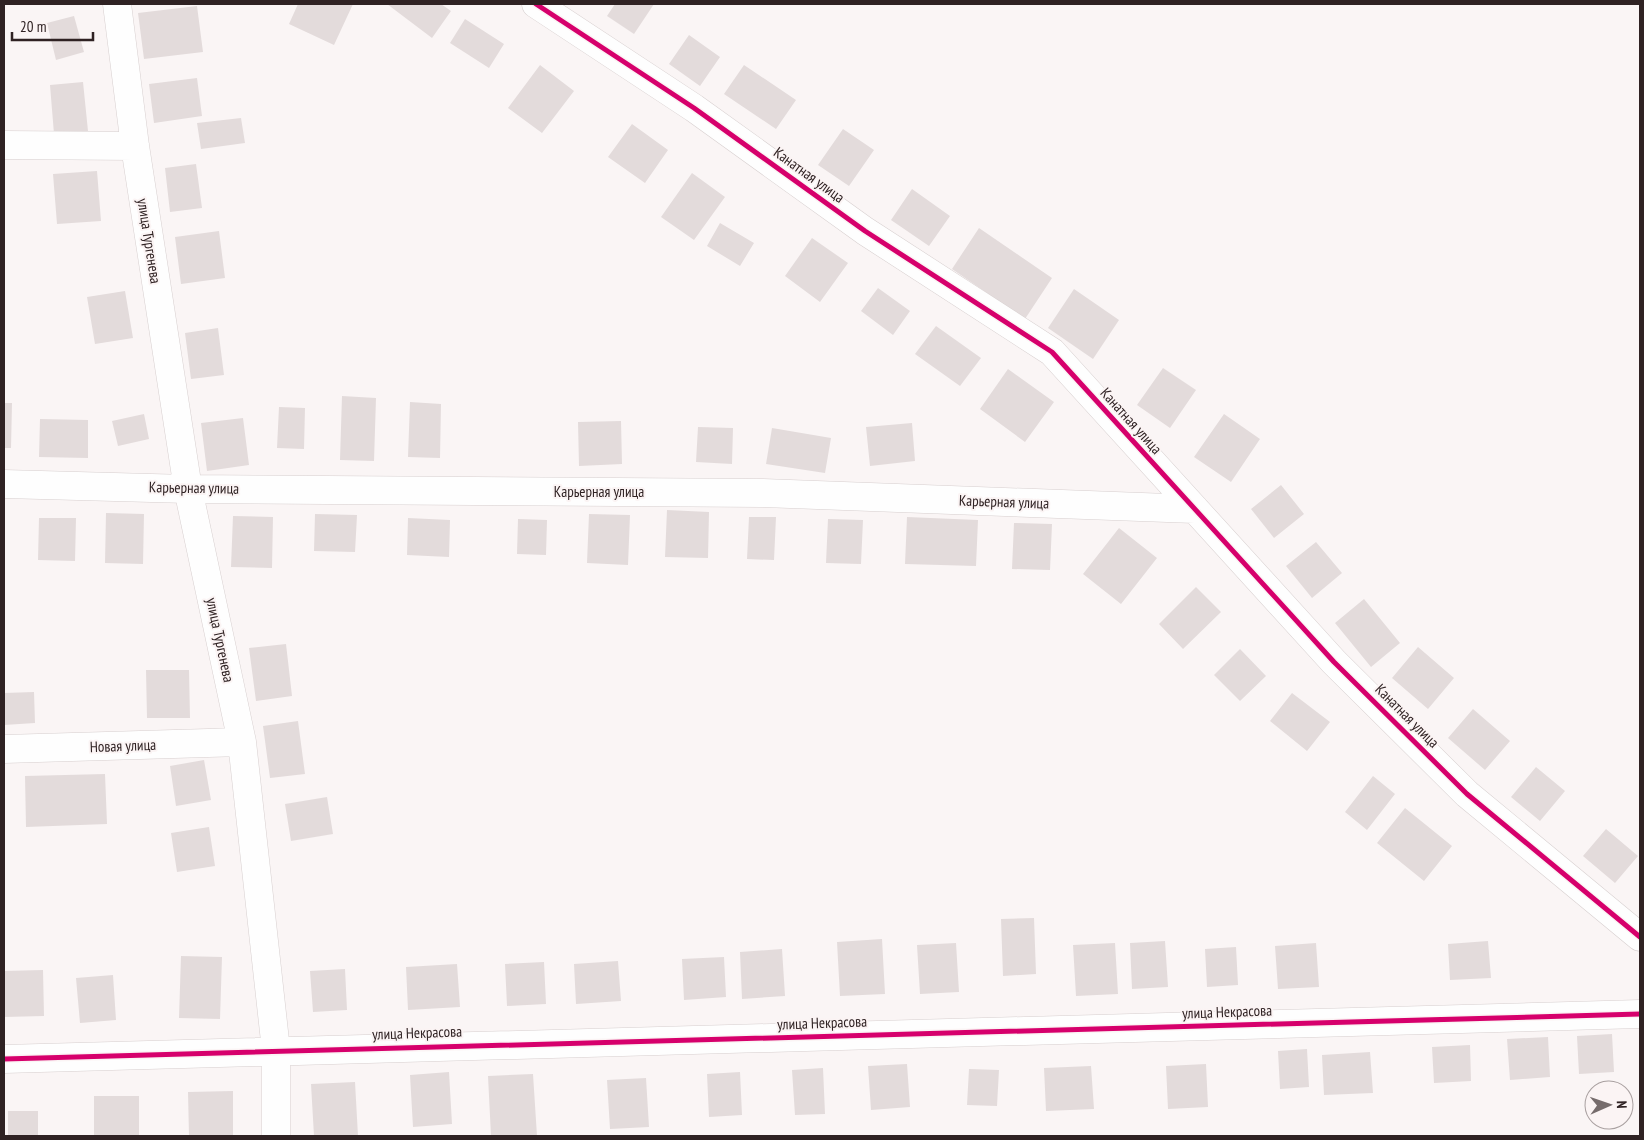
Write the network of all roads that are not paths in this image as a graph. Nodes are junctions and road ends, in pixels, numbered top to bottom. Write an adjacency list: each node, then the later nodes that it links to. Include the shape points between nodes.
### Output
1 (117, 4): 4 (street, улица Тургенева)
2 (536, 4): 7 (street, Канатная улица, via 694,108 865,231 1052,352)
3 (4, 145): 4 (street)
4 (134, 146): 6 (street, улица Тургенева)
5 (4, 484): 6 (street, Карьерная улица)
6 (188, 489): 7 (street, Карьерная улица, via 763,493); 8 (street, улица Тургенева)
7 (1194, 509): 10 (street, Канатная улица, via 1334,662 1467,794)
8 (242, 742): 9 (street, Новая улица); 12 (street, улица Тургенева)
9 (4, 749)
10 (1640, 937)
11 (1640, 1014): 12 (street, улица Некрасова)
12 (276, 1050): 13 (street, улица Некрасова); 14 (street, улица Тургенева)
13 (4, 1059)
14 (276, 1136)

